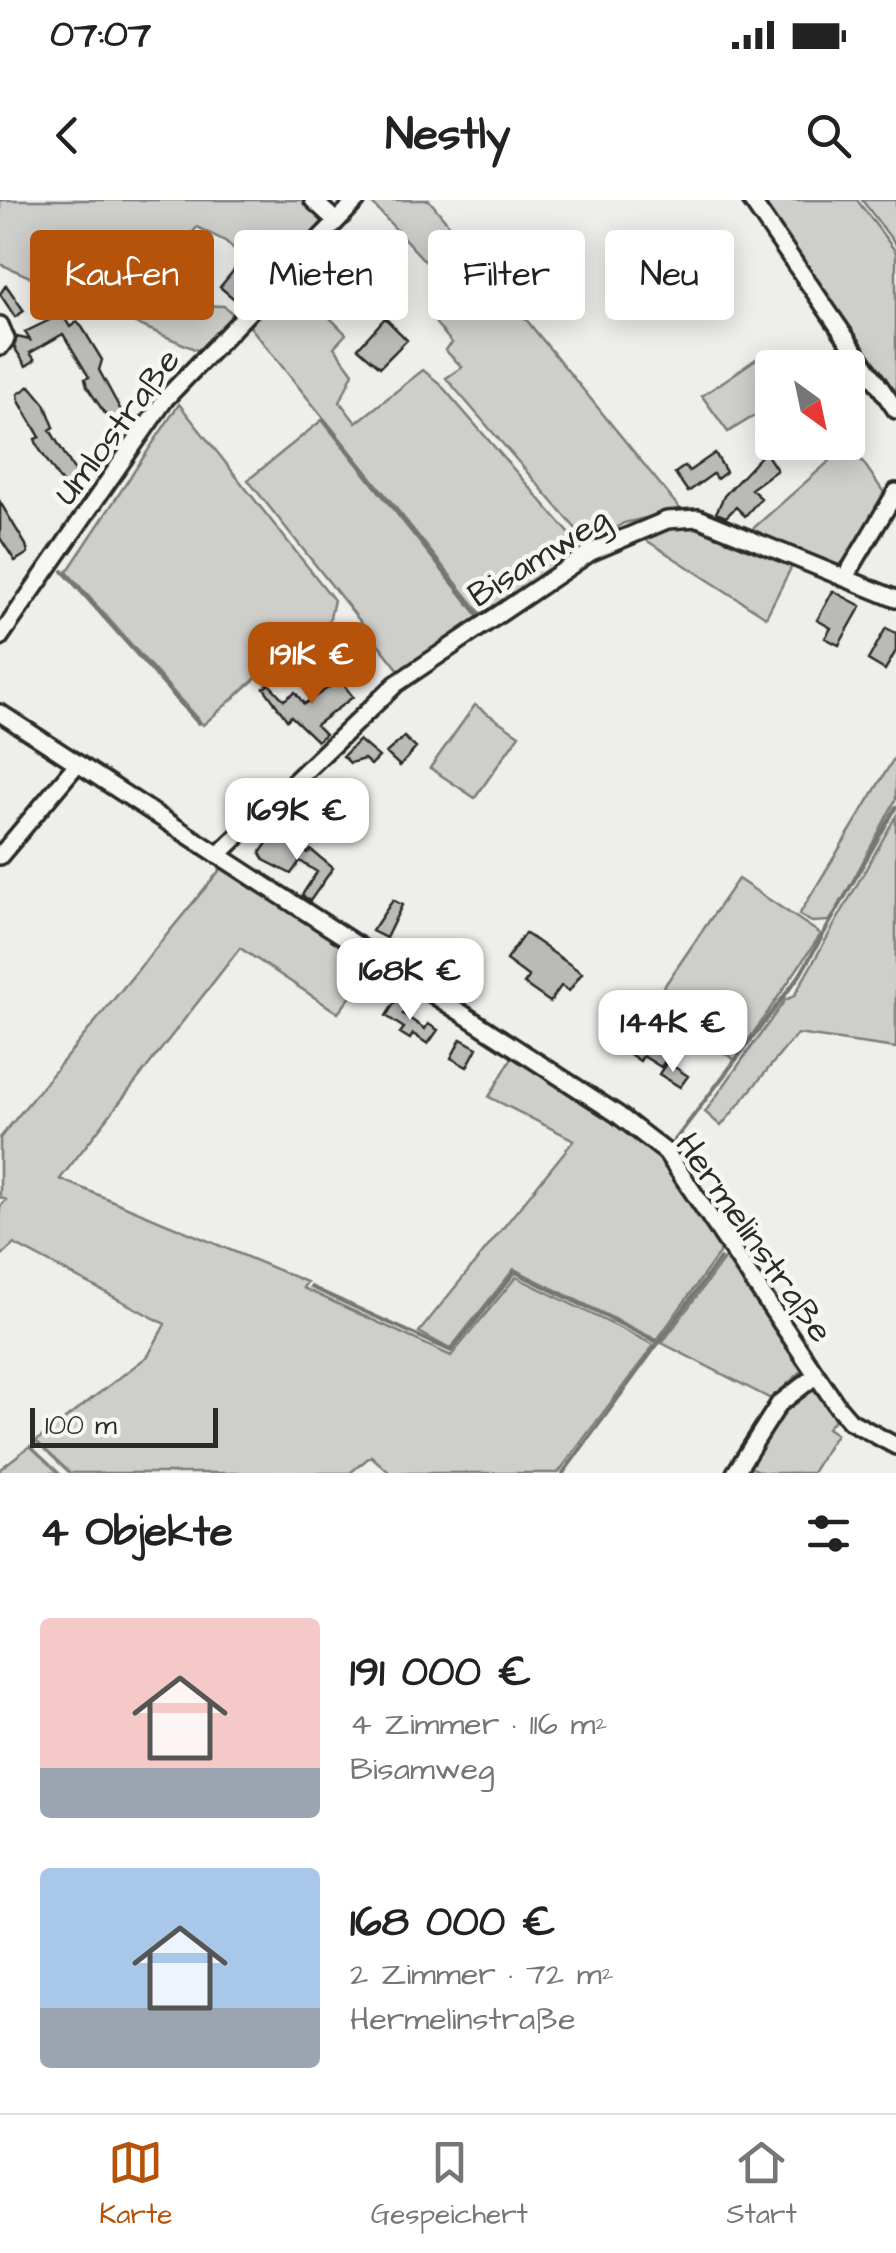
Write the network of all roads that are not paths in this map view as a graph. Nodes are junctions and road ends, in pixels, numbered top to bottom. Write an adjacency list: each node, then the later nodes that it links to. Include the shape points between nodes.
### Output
1 (313, 200): 4 (street)
2 (357, 200): 4 (street, Umlostraße)
3 (750, 200): 7 (street)
4 (336, 221): 11 (street, Umlostraße, via 166,398)
5 (0, 325): 6 (street, via 6,339)
6 (0, 347)
7 (896, 410)
8 (896, 492): 9 (street)
9 (846, 576): 10 (street, Bisamweg); 14 (street, Bisamweg, via 698,518 630,532 396,684)
10 (896, 600)
11 (0, 637)
12 (0, 713): 13 (street, Hermelinstraße)
13 (77, 764): 14 (street, Hermelinstraße); 15 (street)
14 (218, 855): 16 (street, Hermelinstraße, via 666,1152)
15 (0, 856)
16 (815, 1376): 17 (street, Hermelinstraße, via 850,1421); 18 (street, via 779,1404)
17 (896, 1446)
18 (735, 1473)

